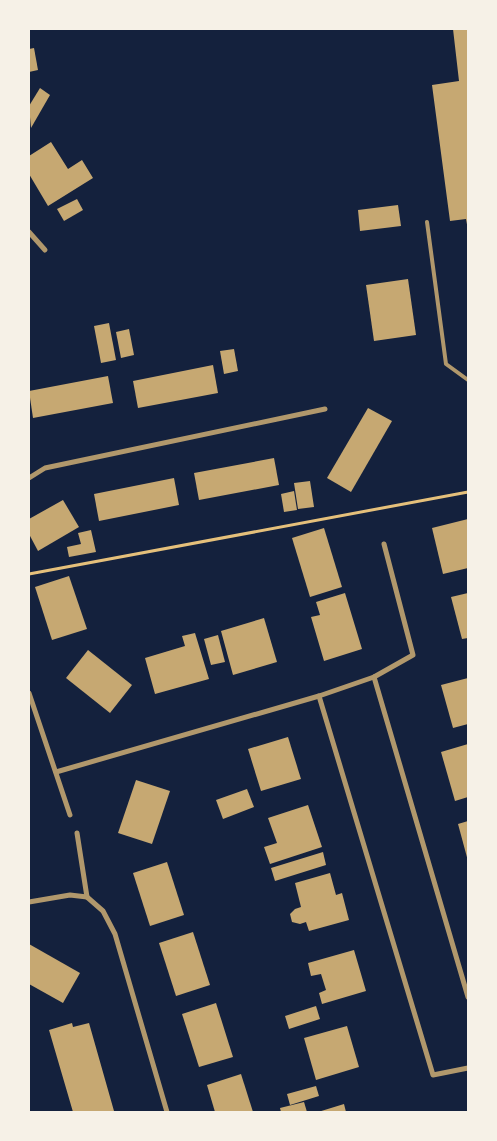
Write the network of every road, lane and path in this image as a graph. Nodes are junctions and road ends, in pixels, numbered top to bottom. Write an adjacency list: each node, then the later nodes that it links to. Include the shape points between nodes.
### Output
1 (428, 222): 4 (lane, via 446,364)
2 (29, 232): 3 (street)
3 (46, 250)
4 (468, 380)
5 (325, 409): 6 (street, via 45,468)
6 (29, 478)
7 (468, 492): 9 (path)
8 (384, 544): 10 (street, via 414,656)
9 (29, 574)
10 (374, 677): 12 (street); 18 (street)
11 (29, 693): 13 (street)
12 (319, 696): 13 (street); 19 (street, via 433,1075)
13 (56, 772): 14 (street)
14 (70, 815)
15 (77, 833): 16 (street)
16 (87, 897): 17 (street, via 70,895); 20 (street, via 103,911 115,934)
17 (29, 902)
18 (468, 997)
19 (468, 1068)
20 (167, 1112)

